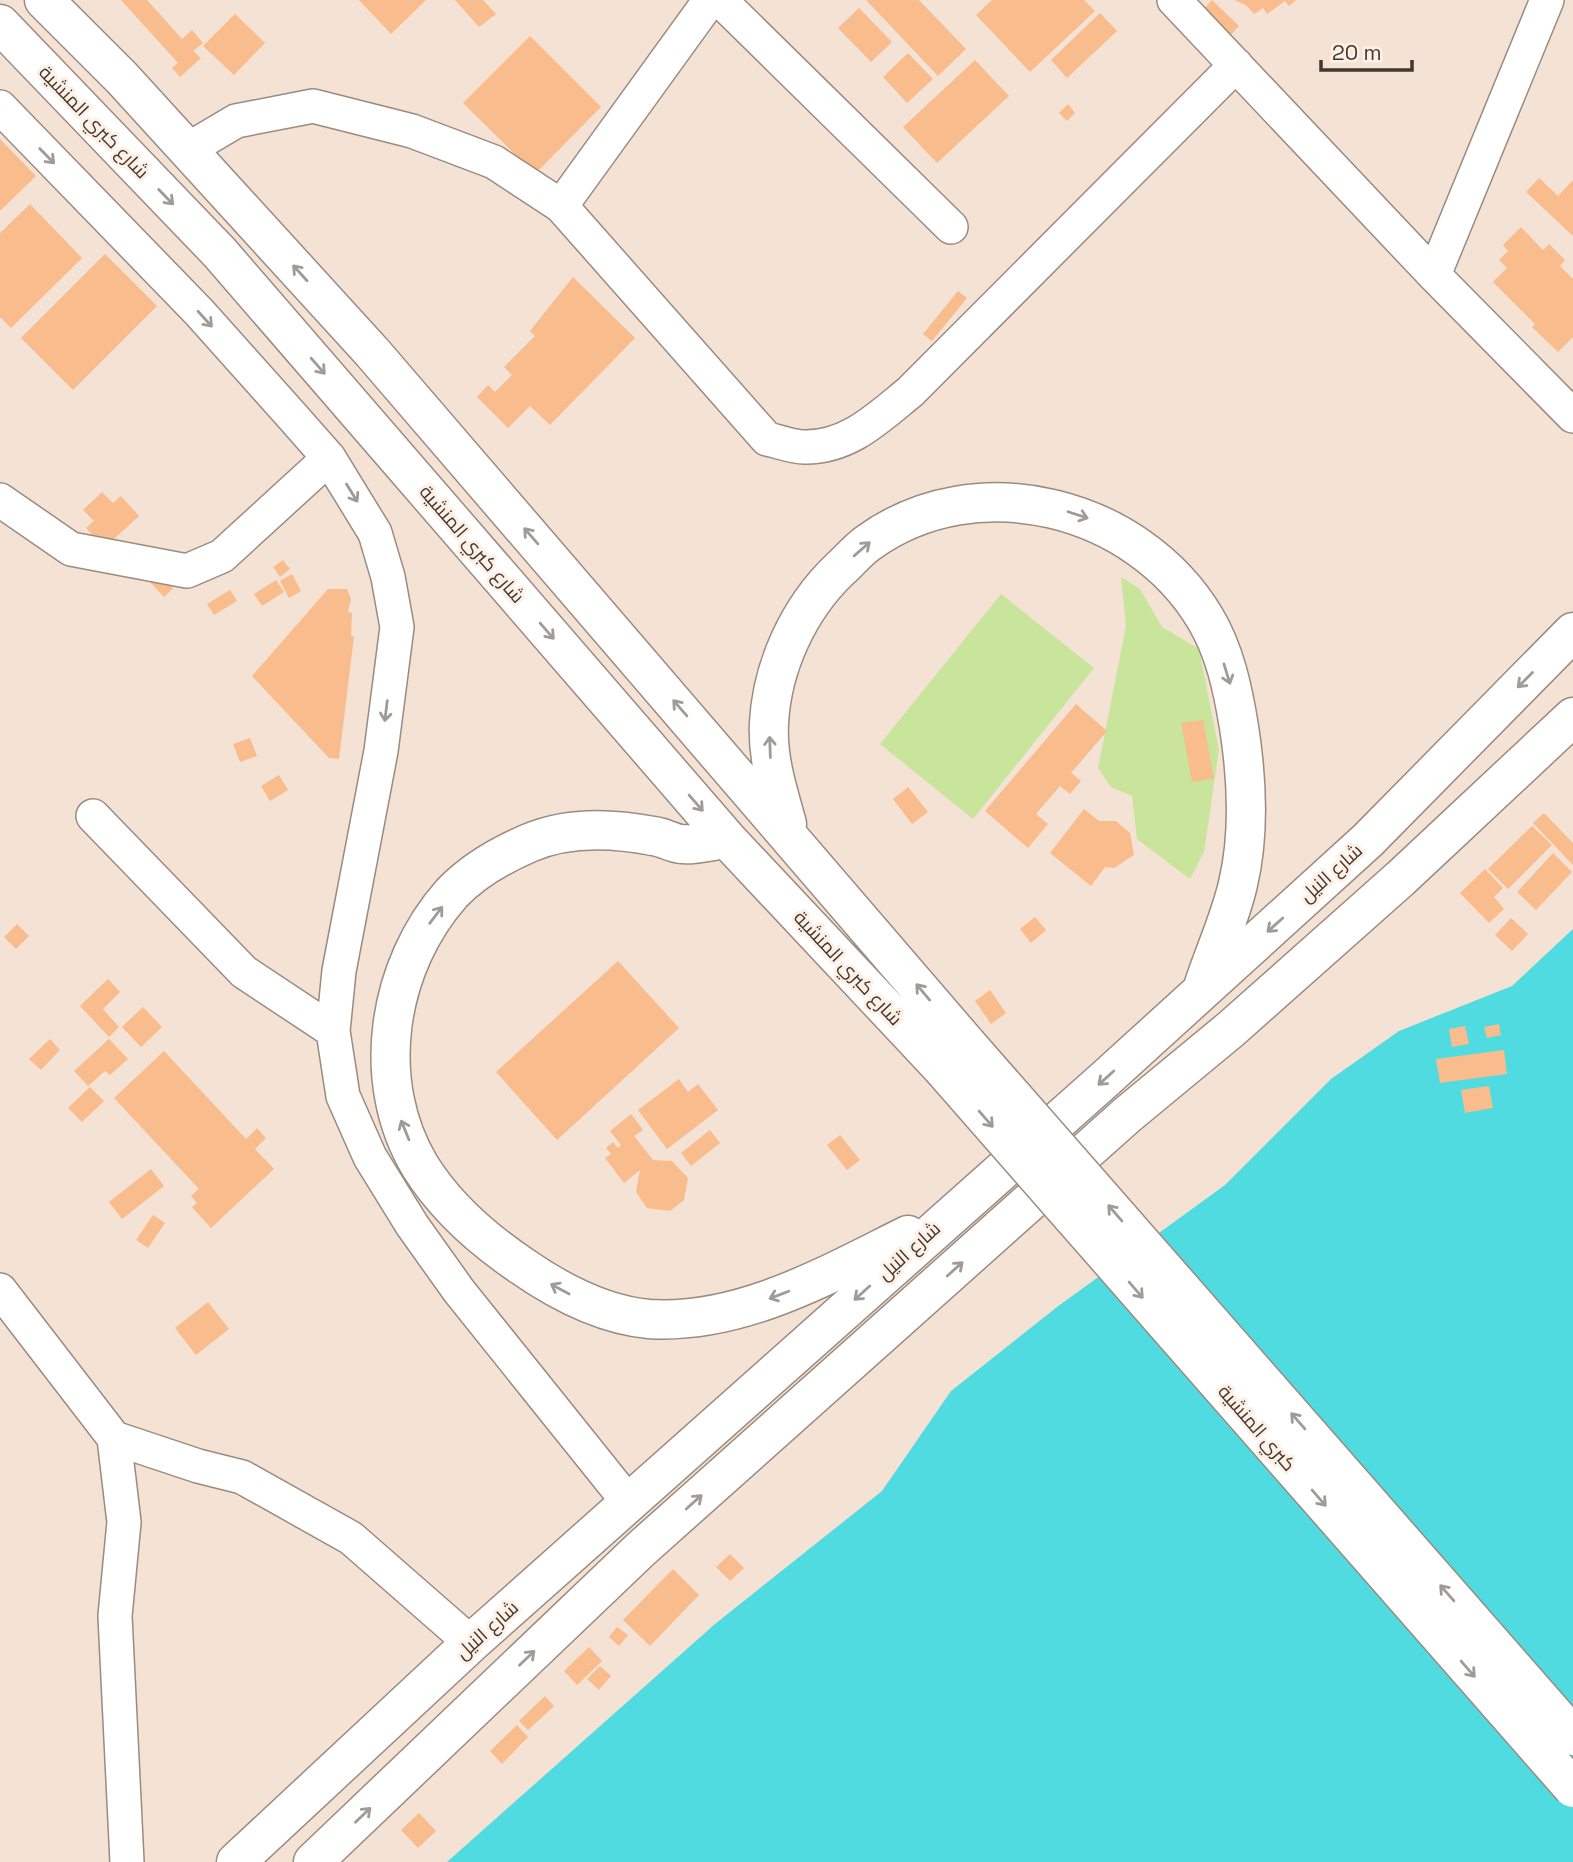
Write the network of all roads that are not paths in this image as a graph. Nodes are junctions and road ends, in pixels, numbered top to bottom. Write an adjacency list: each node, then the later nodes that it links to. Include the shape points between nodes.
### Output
1 (44, 0): 9 (main road, شارع كبري المنشية)
2 (710, 0): 10 (street)
3 (720, 0): 11 (street)
4 (1174, 0): 7 (street)
5 (1547, 0): 12 (street)
6 (0, 24): 20 (main road, شارع كبري المنشية, one-way to 20, via 220,254)
7 (1236, 65): 10 (street, via 910,392 860,433 827,444 803,447 767,439); 12 (street)
8 (0, 107): 14 (street, one-way to 14, via 199,312)
9 (187, 150): 10 (street, via 236,121 313,106 412,131 494,162); 19 (main road, شارع كبري المنشية, one-way to 9, via 372,352)
10 (561, 206)
11 (951, 227)
12 (1434, 275): 13 (street)
13 (1573, 416)
14 (329, 458): 15 (street, via 222,556 187,571 71,549); 22 (street, one-way to 22, via 374,533 397,627 381,751 339,971)
15 (0, 500)
16 (1573, 632): 21 (main road, شارع النيل, one-way to 21, via 1368,840)
17 (1573, 717): 33 (main road, one-way to 17, via 641,1549 1117,1124 1381,896)
18 (93, 816): 22 (street, via 244,971)
19 (791, 836): 21 (main road, one-way to 21, via 771,766 772,697 789,637 821,588 869,543 917,517 971,503 1029,503 1081,515 1132,541 1176,578 1219,646 1234,695 1246,815 1238,884); 23 (main road, شارع كبري المنشية, one-way to 19)
20 (727, 839): 23 (main road, شارع كبري المنشية); 24 (main road, one-way to 20, via 756,1303 714,1315 648,1319 587,1303 534,1275 450,1208 420,1165 393,1091 390,1040 404,977 423,933 453,892 488,863 532,842 568,832 607,829 681,844)
21 (1201, 992): 24 (main road, شارع النيل, one-way to 24)
22 (333, 1031): 27 (street, via 343,1096 377,1169 459,1291)
23 (954, 1056): 29 (main road, كبري المنشية, one-way to 23, bridge); 30 (main road, كبري المنشية, one-way to 30, bridge)
24 (951, 1213): 27 (main road, شارع النيل, one-way to 27)
25 (0, 1290): 26 (street)
26 (114, 1438): 28 (street, via 242,1477 351,1538); 31 (street, via 124,1522 115,1616)
27 (629, 1503): 28 (main road, شارع النيل)
28 (471, 1643): 32 (main road, شارع النيل)
29 (1573, 1736)
30 (1573, 1788)
31 (127, 1862)
32 (236, 1862)
33 (313, 1862)

